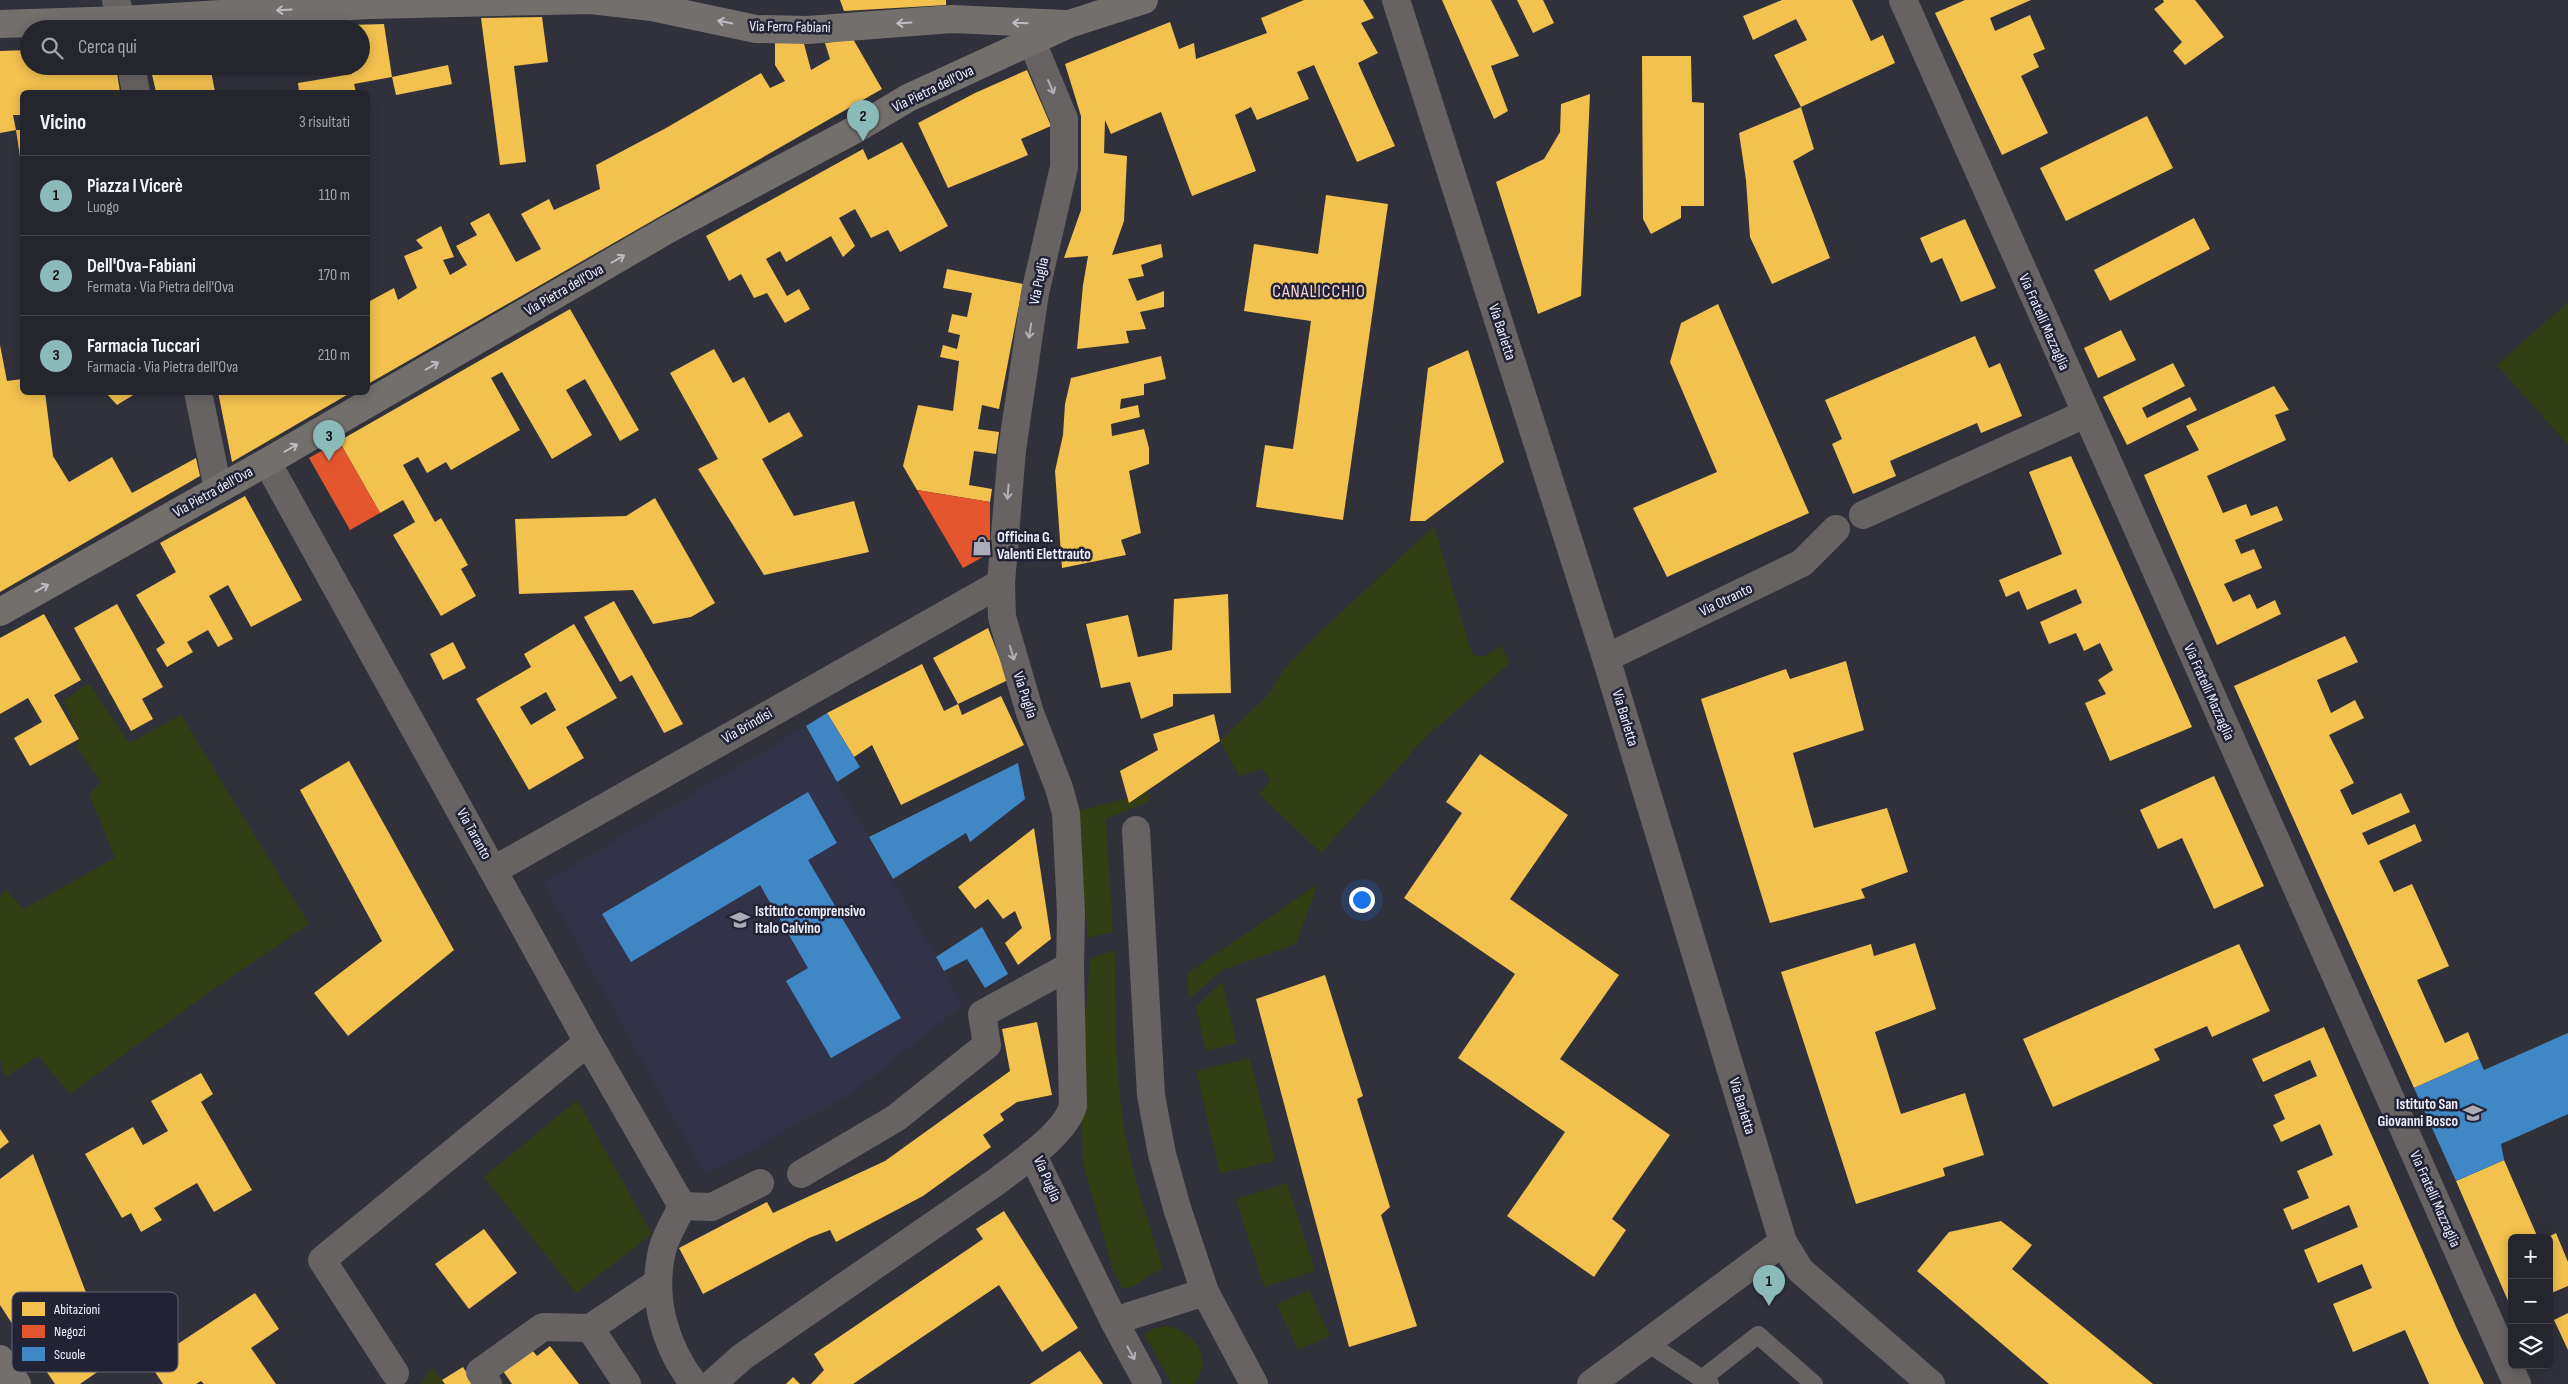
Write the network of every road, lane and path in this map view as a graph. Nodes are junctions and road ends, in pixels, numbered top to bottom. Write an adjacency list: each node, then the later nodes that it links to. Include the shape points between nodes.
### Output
1 (1144, 0): 10 (main road, Via Pietra dell'Ova)
2 (1396, 0): 23 (street, Via Barletta)
3 (1903, 0): 16 (street, Via Fratelli Mazzaglia)
4 (368, 3): 5 (main road, Via Ferro Fabiani, one-way to 5); 7 (main road, Via Ferro Fabiani, one-way to 4, via 808,30 756,29 652,6 591,0)
5 (120, 16): 6 (main road, Via Ferro Fabiani)
6 (60, 20)
7 (964, 20): 10 (main road, Via Ferro Fabiani, one-way to 7); 12 (main road, via 986,39 988,49)
8 (20, 23): 9 (main road, Via Ferro Fabiani)
9 (0, 24)
10 (1069, 24): 11 (main road, Via Pietra dell'Ova)
11 (1032, 42): 12 (main road, Via Pietra dell'Ova); 21 (street, Via Puglia, one-way to 21, via 1064,119 1064,167 1035,293 1012,450)
12 (983, 64): 17 (main road, Via Pietra dell'Ova, one-way to 12, via 667,230 908,98)
13 (133, 75): 14 (street)
14 (136, 90)
15 (199, 395): 18 (street)
16 (2085, 414): 19 (street); 51 (street, Via Fratelli Mazzaglia)
17 (267, 462): 18 (main road, Via Pietra dell'Ova); 25 (street, Via Taranto)
18 (218, 489): 22 (main road, Via Pietra dell'Ova, one-way to 18)
19 (1863, 515)
20 (1836, 529): 23 (street, Via Otranto, via 1802,563)
21 (1001, 583): 25 (street, Via Brindisi); 26 (street, Via Puglia, one-way to 26, via 1002,617 1011,650 1066,814)
22 (0, 612)
23 (1606, 658): 32 (street, Via Barletta)
24 (1136, 830): 34 (street, via 1151,1095 1162,1154)
25 (494, 870): 27 (street, Via Taranto)
26 (1070, 966): 28 (street, Via Puglia, via 1073,1106 1070,1117); 29 (street, via 982,1014 987,1045 896,1118)
27 (588, 1042): 31 (street, Via Taranto); 39 (street, via 322,1260)
28 (1032, 1154): 35 (street, Via Puglia); 45 (street, via 742,1357)
29 (801, 1174)
30 (760, 1183): 31 (street, via 712,1208)
31 (682, 1206): 33 (street, via 662,1249)
32 (1783, 1242): 37 (street); 50 (street, Via Barletta, via 1800,1270)
33 (657, 1283): 36 (street); 44 (street, via 660,1310 669,1341)
34 (1205, 1292): 35 (street); 47 (street)
35 (1114, 1321): 46 (street, Via Puglia, one-way to 46)
36 (590, 1328): 42 (street, via 543,1327 480,1372); 43 (street)
37 (1646, 1342): 40 (lane); 48 (street)
38 (0, 1359): 41 (main road)
39 (395, 1373)
40 (1707, 1381): 49 (lane, via 1758,1335)
41 (17, 1384)
42 (488, 1384)
43 (627, 1384)
44 (694, 1384)
45 (712, 1384)
46 (1148, 1384)
47 (1254, 1384)
48 (1591, 1384)
49 (1814, 1384)
50 (1931, 1384)
51 (2517, 1384)

